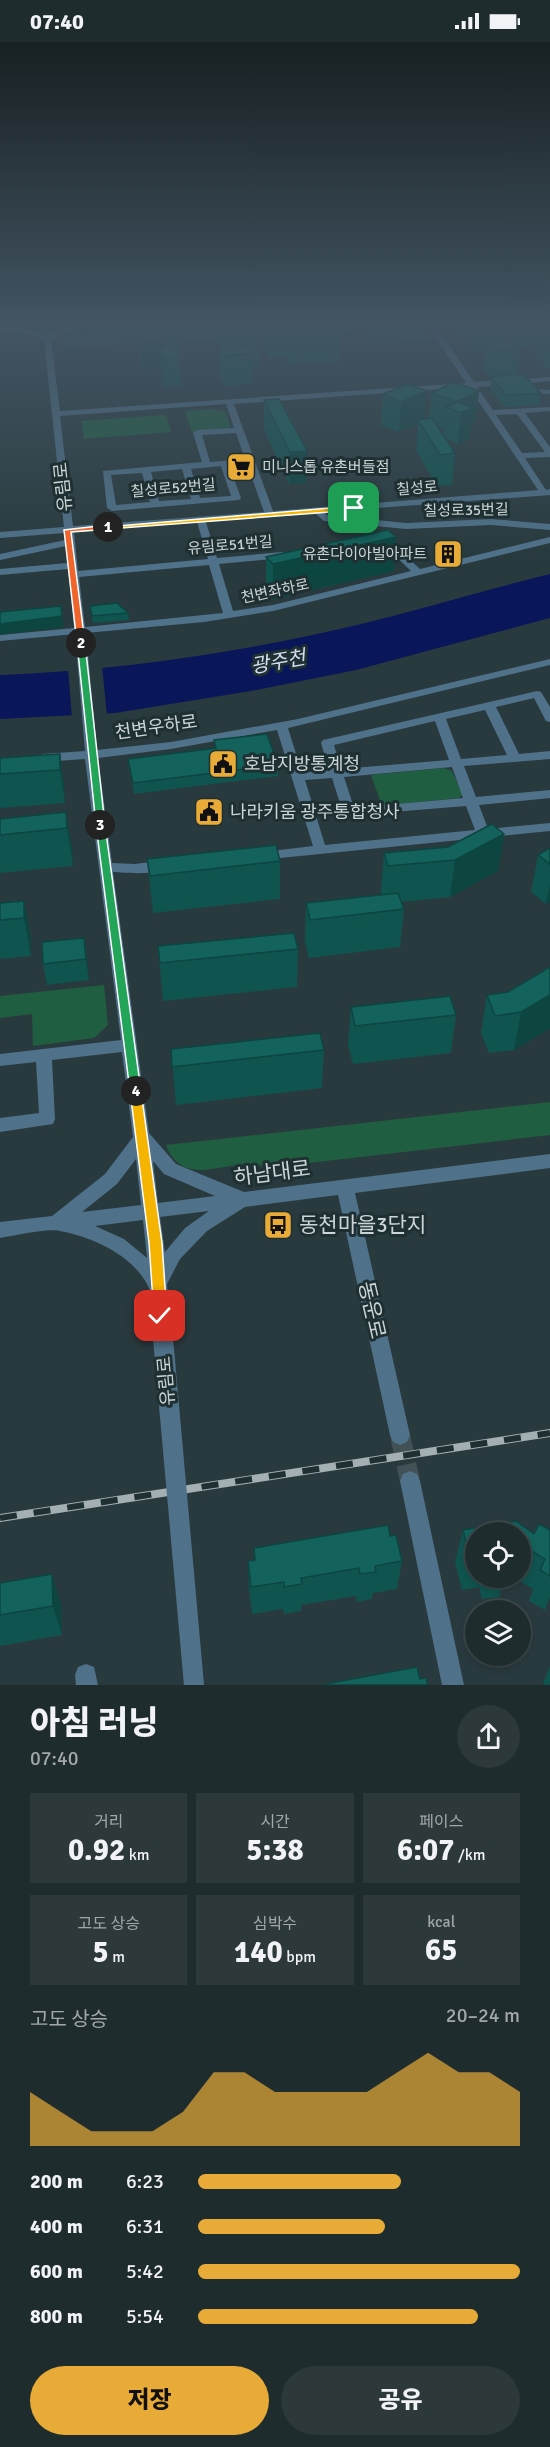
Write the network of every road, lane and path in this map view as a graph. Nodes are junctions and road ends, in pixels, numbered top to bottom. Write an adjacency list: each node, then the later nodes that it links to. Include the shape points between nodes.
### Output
1 (229, 402): 9 (street)
2 (55, 403): 8 (street, 유림로)
3 (219, 403): 8 (street)
4 (483, 403): 7 (street)
5 (550, 409): 6 (street)
6 (519, 411): 7 (street); 11 (street)
7 (490, 413): 13 (street)
8 (56, 414): 28 (street, 유림로)
9 (239, 430): 14 (street); 16 (street, via 197,433)
10 (550, 435): 11 (street)
11 (538, 436): 12 (street)
12 (550, 453): 13 (street)
13 (519, 456): 19 (street)
14 (250, 461): 15 (street); 24 (street)
15 (224, 463): 16 (street); 20 (street, 칠성로52번길, via 236,498)
16 (207, 465): 17 (street)
17 (186, 467): 18 (street); 20 (street)
18 (146, 470): 21 (street); 21 (street, 칠성로52번길, via 106,473 112,508)
19 (547, 493): 22 (street, 칠성로)
20 (196, 502): 21 (street, 칠성로52번길)
21 (155, 505)
22 (375, 506): 23 (street, 칠성로); 26 (street)
23 (318, 511): 24 (street, 칠성로); 26 (street, 칠성로35번길, via 324,518)
24 (270, 515): 25 (street, 칠성로)
25 (201, 520): 28 (street, 칠성로); 36 (street)
26 (381, 525): 27 (street, 칠성로35번길, via 491,522); 32 (street)
27 (550, 526)
28 (68, 530): 29 (street, 칠성로); 31 (street, 유림로)
29 (0, 536)
30 (550, 540): 39 (street, 천변좌하로)
31 (69, 542): 35 (street); 37 (street, 유림로)
32 (389, 545): 33 (street); 39 (street)
33 (377, 546)
34 (296, 554): 36 (street, 유림로51번길)
35 (0, 557)
36 (214, 562): 37 (street, 유림로51번길); 40 (street)
37 (73, 570): 38 (street, 유림로51번길); 41 (street, 유림로)
38 (0, 572)
39 (419, 573): 40 (street, 천변좌하로)
40 (229, 615): 41 (street, 천변좌하로)
41 (80, 634): 42 (street, 천변좌하로); 48 (street, 유림로)
42 (0, 638)
43 (550, 662): 47 (street, 천변우하로)
44 (489, 705): 45 (street); 46 (street, via 537,694); 50 (street)
45 (439, 717): 52 (street); 53 (street, via 327,743)
46 (550, 718)
47 (281, 724): 48 (street, 천변우하로, via 166,745); 54 (street)
48 (91, 749): 51 (street, 천변우하로); 62 (street, 유림로)
49 (550, 755): 50 (street)
50 (515, 758): 52 (street)
51 (27, 759)
52 (458, 763): 53 (street); 56 (street)
53 (336, 773): 54 (street); 56 (street, via 349,813)
54 (298, 777): 59 (street)
55 (550, 794): 56 (street)
56 (471, 801): 58 (street)
57 (550, 827): 58 (street)
58 (483, 833): 59 (street)
59 (320, 849): 60 (street)
60 (248, 857)
61 (180, 864): 62 (street, via 135,869)
62 (106, 867): 63 (street, 유림로)
63 (129, 1045): 64 (street); 67 (street, 유림로)
64 (44, 1055): 65 (street); 66 (street, via 47,1119)
65 (0, 1060)
66 (0, 1125)
67 (142, 1137): 70 (street, via 170,1169); 71 (street, 유림로); 72 (street, via 111,1179)
68 (550, 1161): 69 (street, 하남대로)
69 (345, 1186): 70 (street, 하남대로); 75 (street, 동운로)
70 (245, 1200): 71 (street, 하남대로); 74 (street, via 201,1224 182,1241)
71 (151, 1211): 72 (street, 하남대로); 74 (street, 유림로)
72 (56, 1223): 73 (street, 하남대로); 74 (street, via 114,1241 138,1258)
73 (0, 1230)
74 (158, 1284): 77 (street, 유림로, bridge)
75 (400, 1435)
76 (410, 1481): 78 (street)
77 (194, 1685)
78 (453, 1685)

